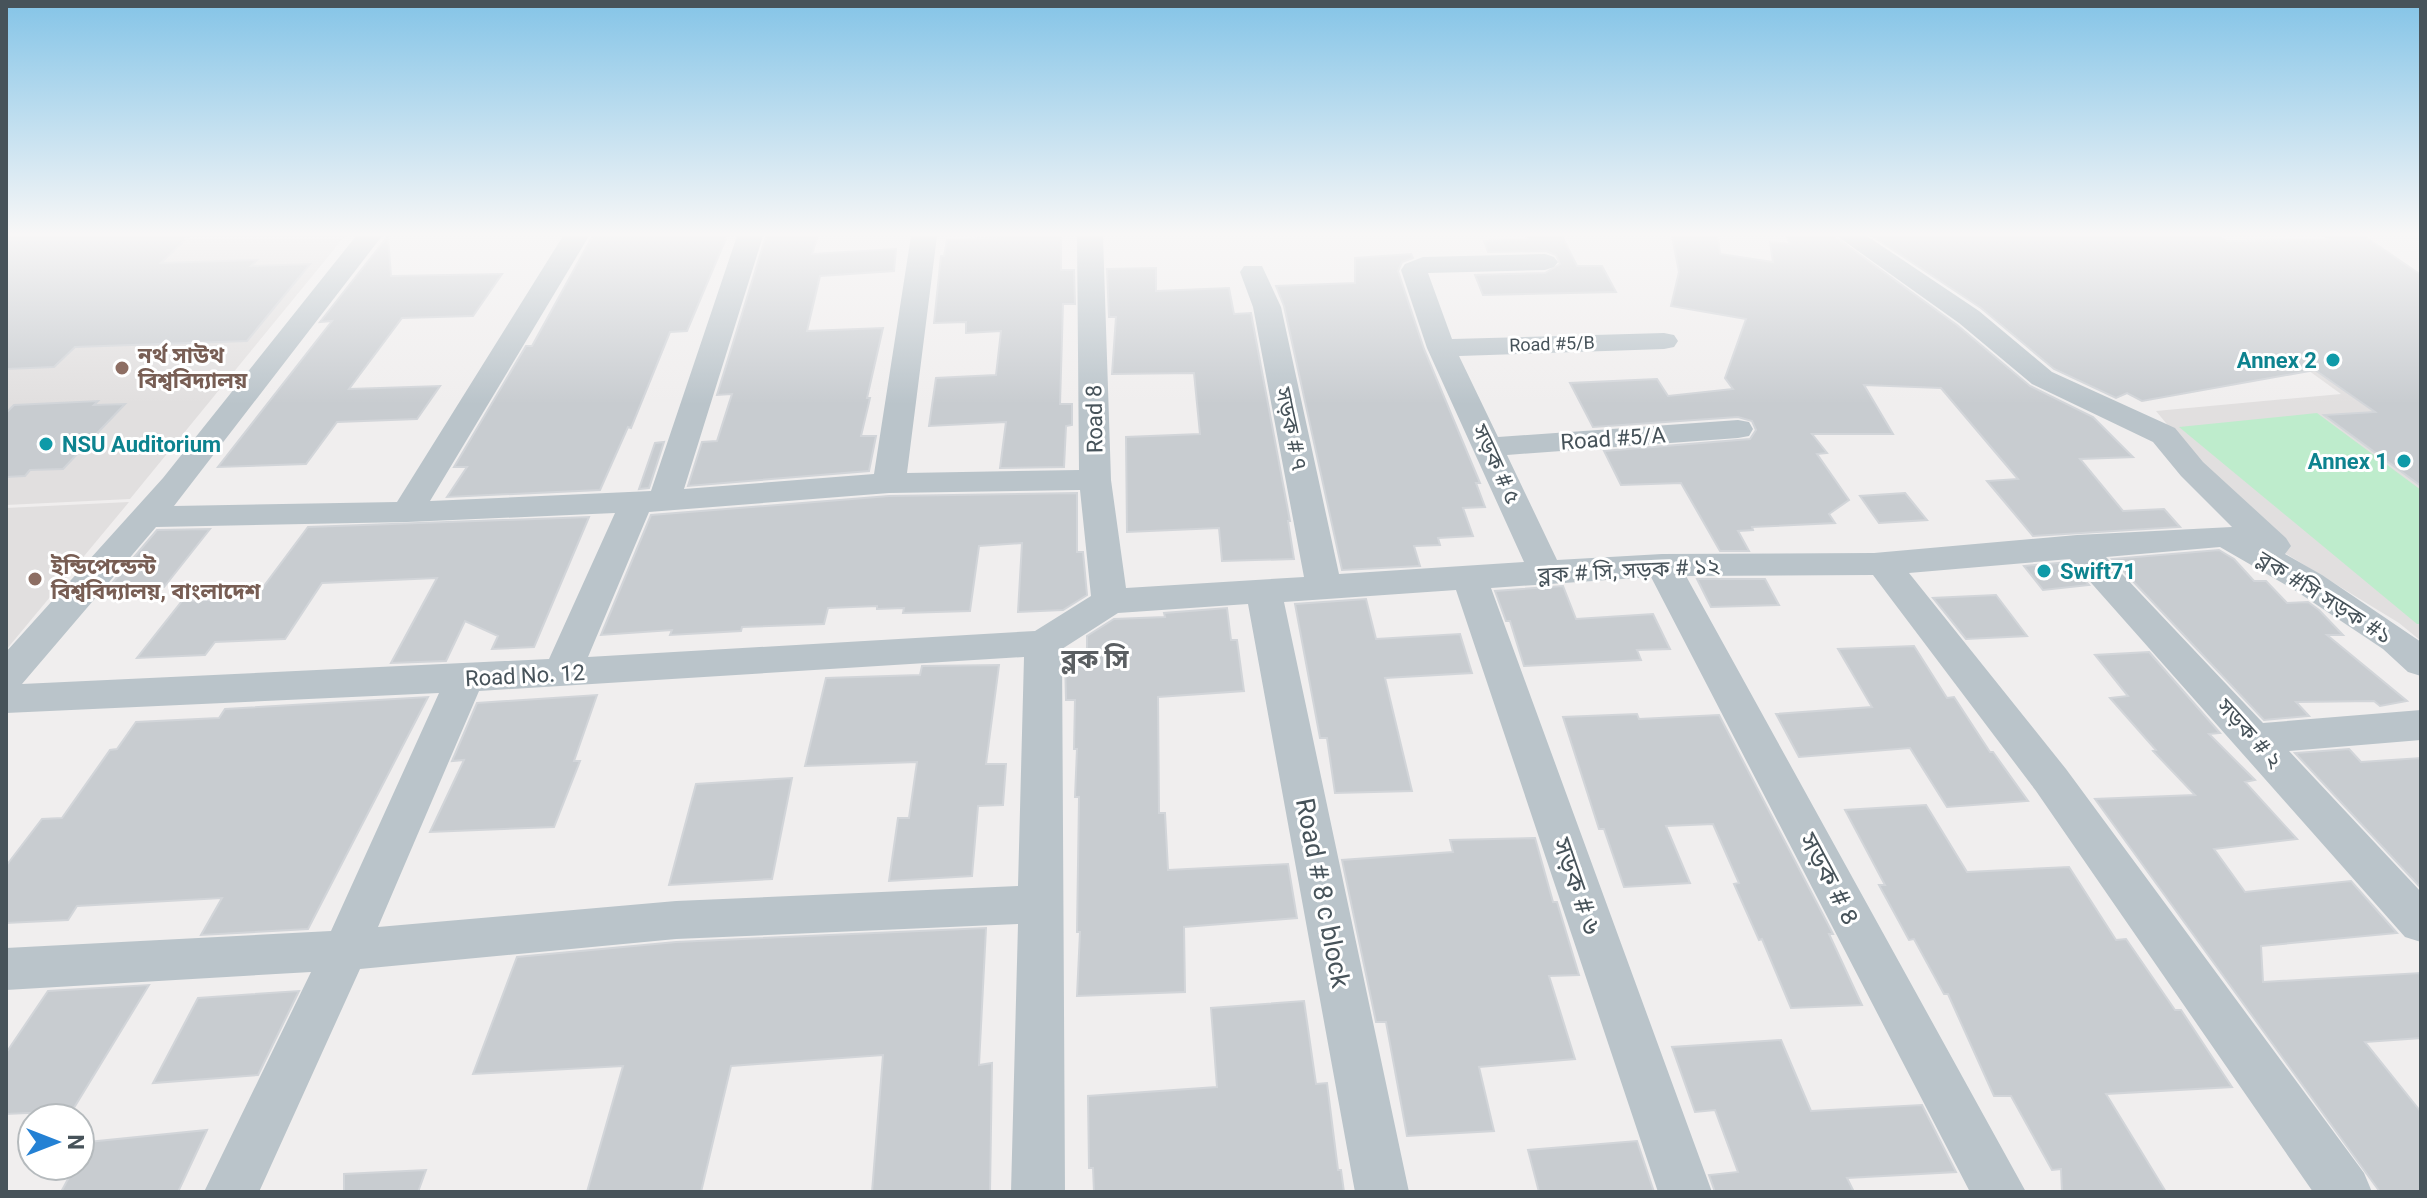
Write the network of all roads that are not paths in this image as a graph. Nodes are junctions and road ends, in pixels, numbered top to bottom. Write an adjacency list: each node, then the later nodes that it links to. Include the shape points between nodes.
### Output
1 (325, 292): 17 (street)
2 (542, 292): 16 (street)
3 (729, 292): 15 (street)
4 (916, 292): 14 (street)
5 (1091, 292): 13 (street, Road 8)
6 (1261, 292): 24 (street, সড়ক # ৭)
7 (1420, 292): 10 (street, সড়ক # ৫)
8 (1932, 292): 27 (street, via 2042,378 2164,435 2260,535)
9 (1664, 341): 10 (street, Road #5/B)
10 (1444, 352): 12 (street, সড়ক # ৫)
11 (1738, 429): 12 (street, Road #5/A)
12 (1489, 447): 22 (street, সড়ক # ৫)
13 (1095, 480): 14 (street); 26 (street, Road 8)
14 (889, 483): 15 (street)
15 (650, 501): 16 (street); 30 (street)
16 (407, 512): 17 (street)
17 (148, 517): 31 (street)
18 (2226, 536): 19 (street, ব্লক # সি, সড়ক # ১২); 29 (street, ব্লক #সি সড়ক #১, via 2309,583 2396,640)
19 (2077, 546): 20 (street, ব্লক # সি, সড়ক # ১২); 35 (street, সড়ক # ২)
20 (1883, 564): 21 (street, ব্লক # সি, সড়ক # ১২); 45 (street, via 2051,780)
21 (1662, 565): 22 (street, ব্লক # সি, সড়ক # ১২); 44 (street, সড়ক # ৪)
22 (1546, 573): 23 (street, ব্লক # সি, সড়ক # ১২)
23 (1470, 580): 24 (street, ব্লক # সি, সড়ক # ১২); 43 (street, সড়ক # ৬)
24 (1324, 588): 25 (street, ব্লক # সি, সড়ক # ১২)
25 (1264, 593): 26 (street, ব্লক # সি, সড়ক # ১২); 42 (street, Road # 8 c block)
26 (1110, 601): 28 (street, ব্লক # সি, সড়ক # ১২)
27 (2421, 641)
28 (1043, 643): 30 (street, Road No. 12); 36 (street)
29 (2421, 663)
30 (562, 673): 32 (street, Road No. 12)
31 (6, 677)
32 (465, 678): 33 (street, Road No. 12); 38 (street)
33 (6, 699)
34 (2421, 725): 35 (street)
35 (2256, 739): 37 (street, সড়ক # ২)
36 (1043, 904): 38 (street, via 676,920); 41 (street)
37 (2421, 923)
38 (345, 950): 39 (street); 40 (street)
39 (6, 969)
40 (231, 1192)
41 (1038, 1192)
42 (1382, 1192)
43 (1685, 1192)
44 (1999, 1192)
45 (2345, 1192)

